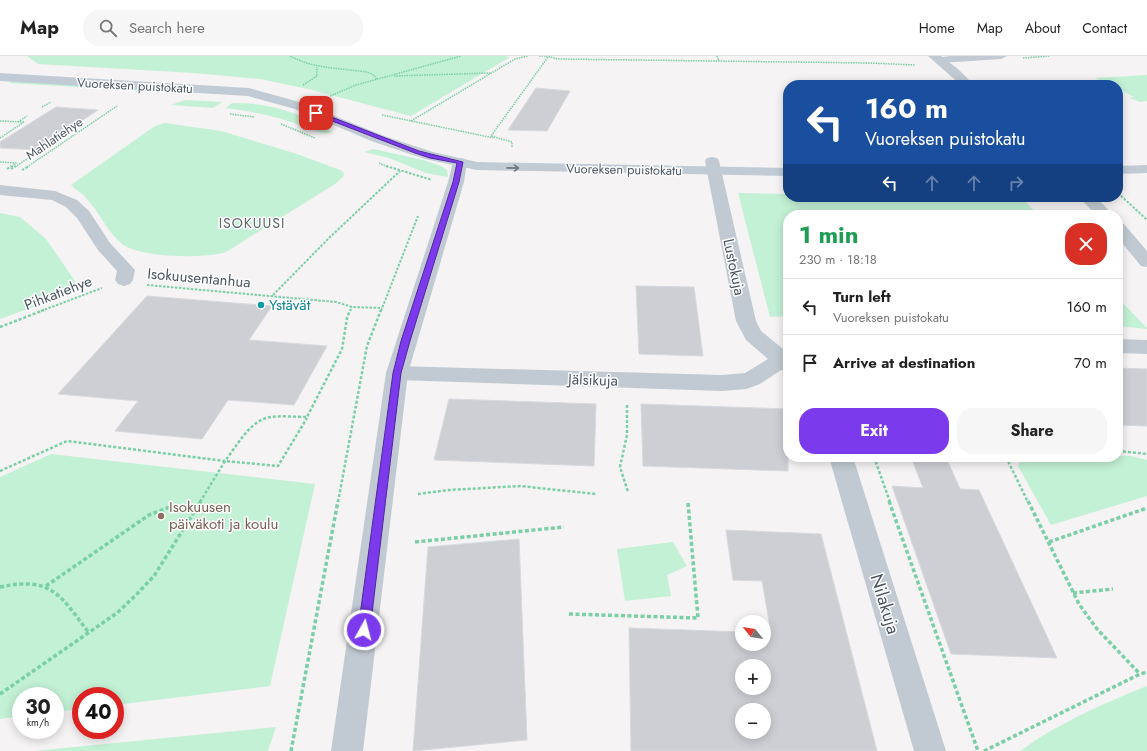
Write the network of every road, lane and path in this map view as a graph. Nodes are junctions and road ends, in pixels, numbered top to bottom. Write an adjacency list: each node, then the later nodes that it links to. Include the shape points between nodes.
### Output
1 (290, 56): 11 (path)
2 (461, 56): 13 (path)
3 (528, 56): 12 (path, via 515,59)
4 (539, 56): 5 (path)
5 (547, 56): 9 (path); 28 (path, via 491,134)
6 (717, 56): 9 (path)
7 (1002, 56): 8 (street)
8 (937, 58): 16 (street)
9 (719, 61): 10 (path)
10 (908, 64)
11 (317, 66): 15 (path, via 367,72 374,75); 18 (path, via 317,76)
12 (492, 73): 13 (path); 28 (path, via 410,121)
13 (390, 76): 15 (path)
14 (0, 77): 20 (main road, Vuoreksen puistokatu, via 249,92)
15 (377, 80): 19 (path, via 347,88)
16 (962, 80)
17 (0, 85): 20 (main road, Vuoreksen puistokatu)
18 (300, 88)
19 (327, 98)
20 (269, 99): 32 (main road, Vuoreksen puistokatu, via 299,106 417,152)
21 (52, 101): 23 (path)
22 (118, 105): 40 (path, Mahlatiehye)
23 (42, 107)
24 (27, 116): 26 (path)
25 (0, 121): 26 (path)
26 (18, 122): 27 (path, via 24,122)
27 (0, 138)
28 (494, 138): 30 (path, via 512,142)
29 (33, 155): 38 (path)
30 (511, 156): 32 (main road, Vuoreksen puistokatu); 34 (main road, Vuoreksen puistokatu)
31 (0, 162): 35 (path, via 16,163)
32 (460, 162): 34 (main road, Vuoreksen puistokatu, one-way to 34, via 508,168); 61 (street)
33 (783, 162): 34 (main road, Vuoreksen puistokatu)
34 (713, 165): 41 (main road, Vuoreksen puistokatu); 59 (street, Lustokuja, via 746,321 753,335)
35 (5, 170)
36 (1123, 170): 37 (main road)
37 (1147, 170)
38 (8, 171)
39 (400, 171): 53 (path)
40 (19, 172)
41 (783, 172)
42 (431, 180): 43 (path)
43 (429, 187)
44 (0, 190): 52 (street, via 42,193 56,196 76,206 102,244 126,270)
45 (1123, 198): 49 (path)
46 (1091, 202): 48 (street)
47 (420, 208): 55 (path)
48 (1100, 210)
49 (1147, 220)
50 (1123, 234): 51 (street)
51 (1147, 262)
52 (124, 280): 53 (path, Isokuusentanhua, via 131,283); 56 (path, Pihkatiehye)
53 (273, 296): 54 (path, Isokuusentanhua, via 336,302)
54 (352, 307): 55 (path, Isokuusentanhua); 63 (path, via 342,349)
55 (382, 308): 89 (path, via 367,346)
56 (0, 327)
57 (1123, 346): 58 (street)
58 (1147, 347)
59 (783, 357)
60 (783, 361): 61 (street, Jälsikuja, via 752,379 722,383)
61 (397, 373): 90 (street)
62 (627, 404): 71 (path, via 627,435 620,466)
63 (307, 417): 66 (path, via 261,420); 66 (path, via 278,466)
64 (1123, 452): 65 (path)
65 (1147, 454)
66 (225, 461): 70 (path, via 67,441); 76 (path)
67 (843, 462): 91 (street, Nilakuja)
68 (876, 462): 92 (path)
69 (1009, 462): 79 (path)
70 (0, 471)
71 (628, 492)
72 (418, 494): 73 (path, via 520,486)
73 (596, 494)
74 (688, 503): 84 (path, via 698,618)
75 (1147, 508): 79 (path)
76 (195, 510): 80 (path, via 170,507 150,515); 85 (path, via 154,576 117,613)
77 (564, 527): 78 (path)
78 (415, 542)
79 (1049, 542): 83 (path)
80 (46, 586): 81 (path, via 30,583); 85 (path, via 56,592)
81 (0, 587)
82 (1114, 588): 83 (path)
83 (1073, 593): 87 (path, via 1097,629)
84 (569, 614)
85 (89, 633): 88 (path)
86 (1147, 672): 87 (path)
87 (1140, 674): 93 (path)
88 (0, 694)
89 (291, 751)
90 (347, 751)
91 (930, 751)
92 (978, 751)
93 (984, 751)

